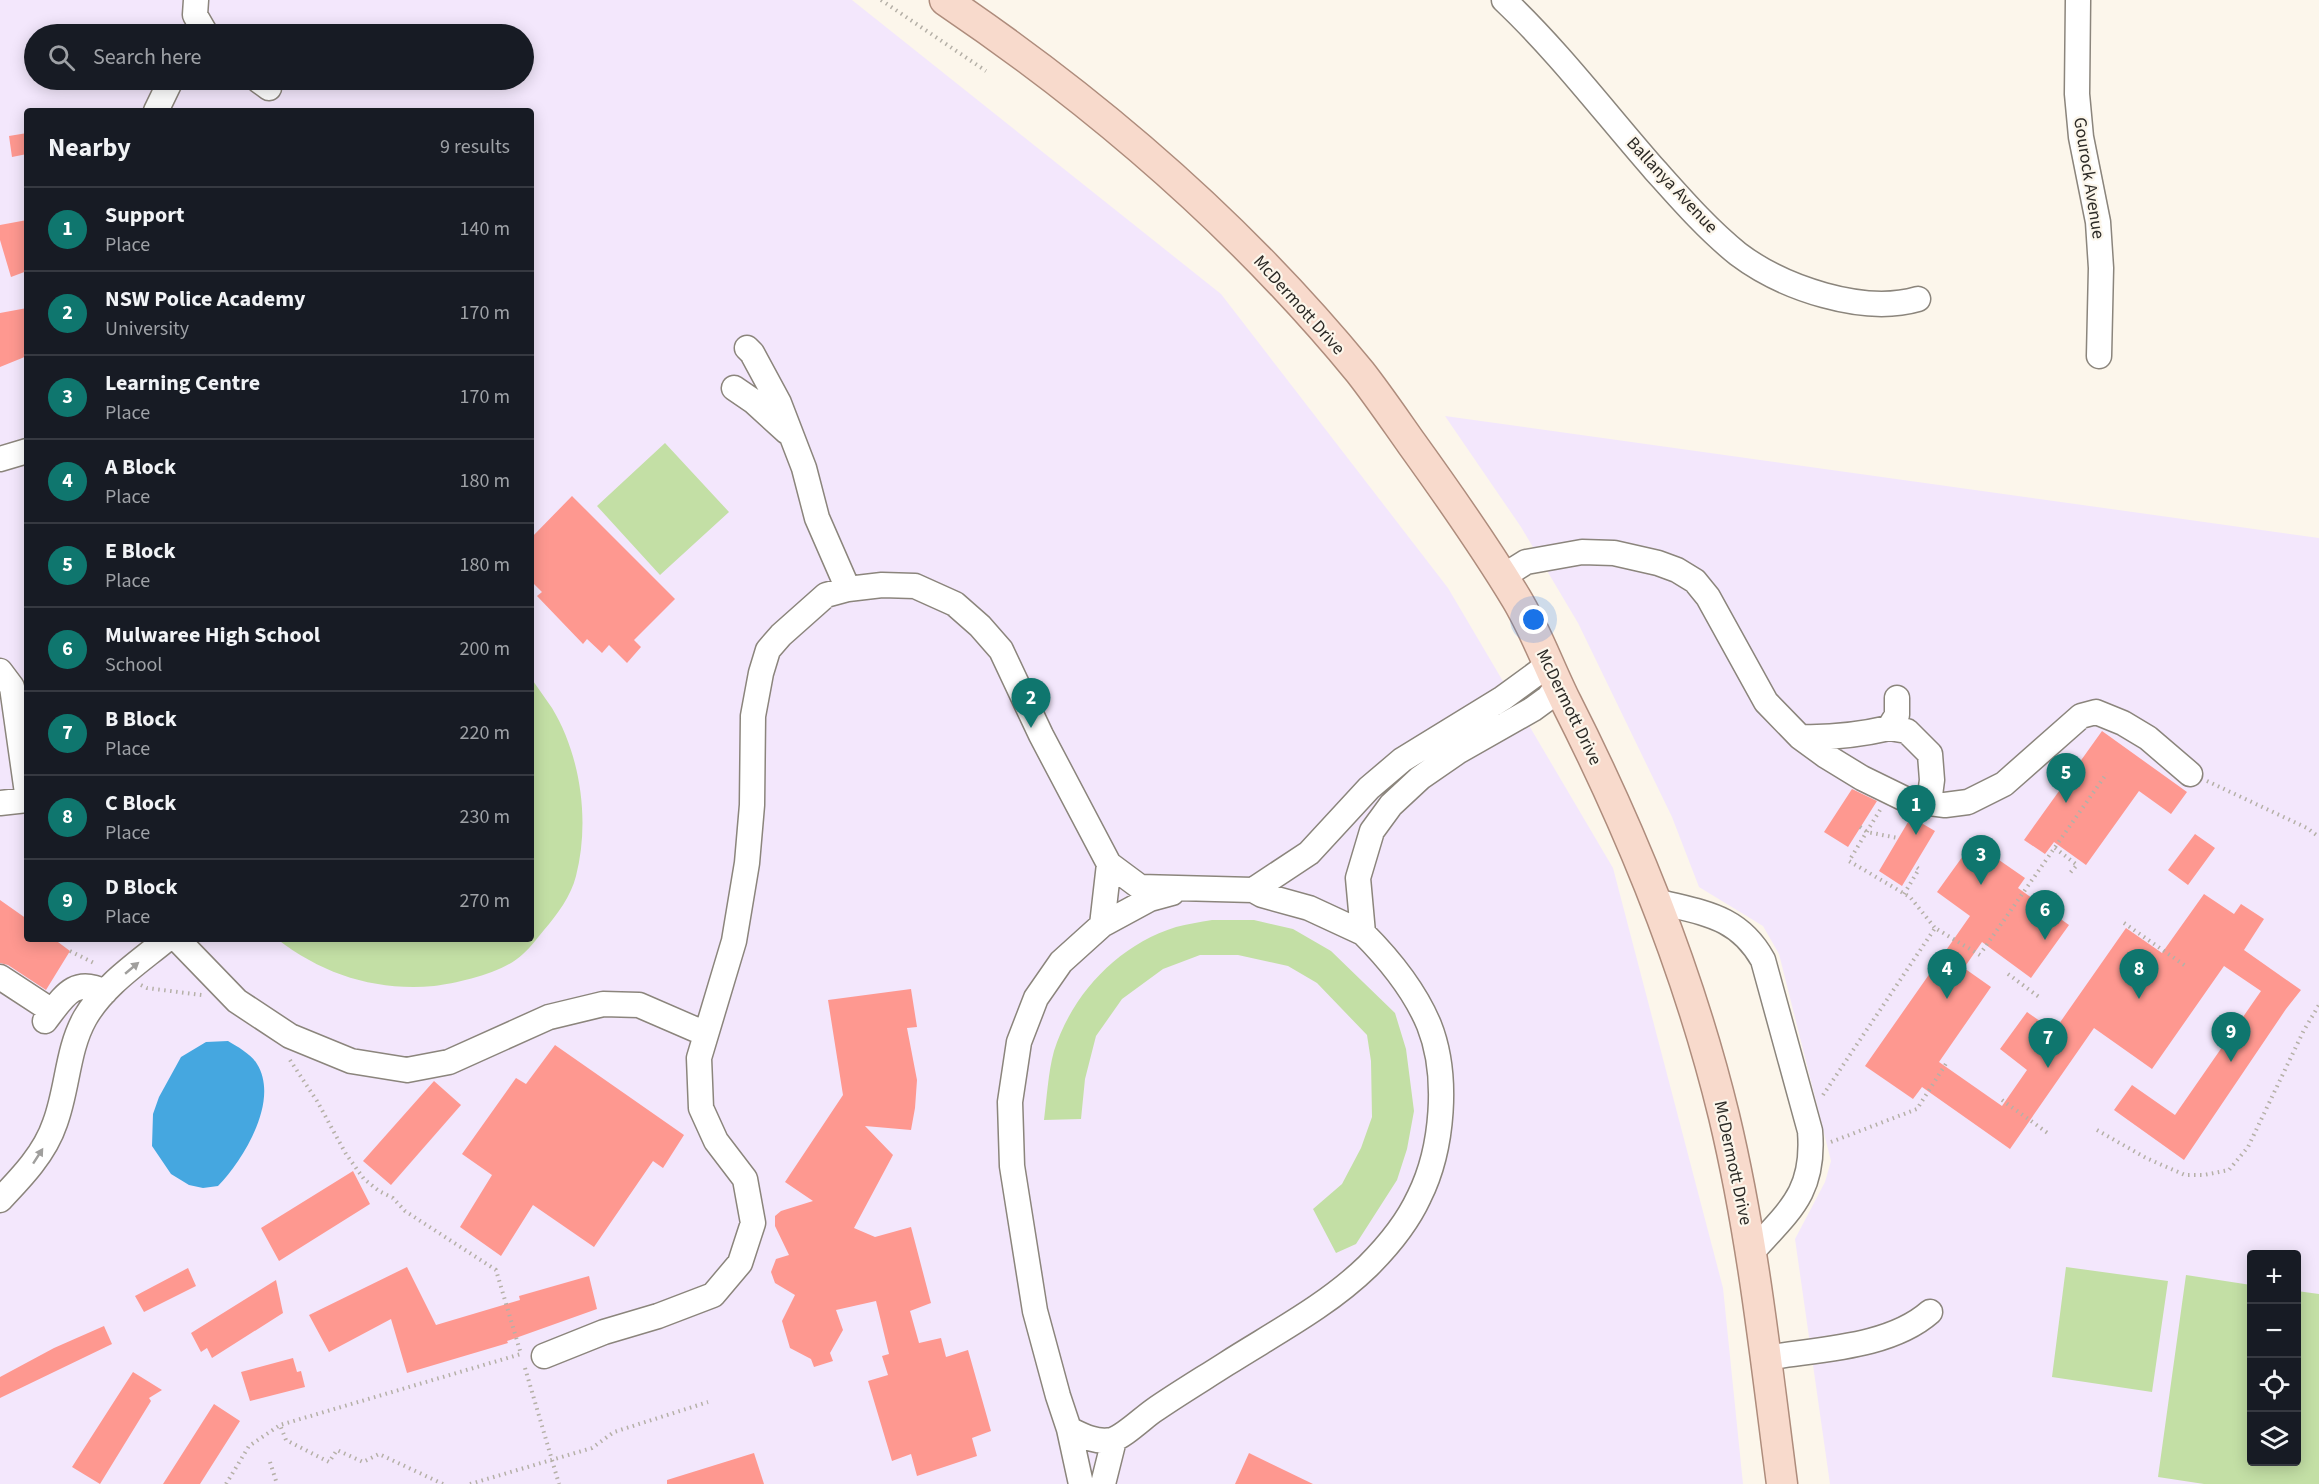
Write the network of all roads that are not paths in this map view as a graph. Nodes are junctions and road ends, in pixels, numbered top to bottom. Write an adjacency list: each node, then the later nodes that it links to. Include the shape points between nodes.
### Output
1 (945, 0): 13 (main road, McDermott Drive, via 1064,84 1206,206 1289,291 1362,374)
2 (1504, 0): 6 (street, Ballanya Avenue, via 1696,216 1739,255 1790,284 1838,299 1879,305)
3 (2078, 0): 8 (street, Gourock Avenue, via 2077,94 2102,268)
4 (166, 90): 5 (street)
5 (157, 108)
6 (1918, 299)
7 (747, 348): 10 (street, via 779,403)
8 (2099, 356)
9 (734, 388): 10 (street)
10 (792, 438): 14 (street, via 817,518)
11 (24, 451): 12 (street)
12 (0, 459)
13 (1502, 577): 16 (main road, McDermott Drive, via 1519,603); 19 (street, via 1526,562 1582,552 1614,553 1677,570 1695,581 1708,597 1766,702)
14 (848, 589): 25 (street, via 915,586 955,604 980,626 1001,650); 35 (street, via 826,595 790,625 768,650 753,716 747,863 734,941)
15 (0, 671): 20 (street, via 12,687)
16 (1553, 676): 27 (street, via 1503,698 1402,760 1369,788 1309,853); 28 (main road, McDermott Drive, via 1599,767); 30 (street, via 1548,698 1420,778 1372,831 1358,878)
17 (1897, 698): 18 (street, via 1897,715)
18 (1889, 728): 19 (street, via 1831,738); 24 (street, via 1907,731 1930,754)
19 (1800, 737): 24 (street, via 1862,778 1907,800)
20 (24, 772)
21 (2190, 774): 24 (street, via 2148,738 2096,712 2081,716 2004,784 1968,802 1945,806)
22 (24, 800): 23 (street)
23 (0, 803)
24 (1929, 803)
25 (1109, 864): 26 (street, via 1140,886); 29 (street)
26 (1183, 889): 27 (street); 29 (street, via 1150,899)
27 (1253, 890): 30 (street, via 1309,908)
28 (1656, 902): 37 (main road, McDermott Drive, via 1678,959 1723,1112); 37 (street, via 1715,916 1736,927 1753,943 1763,960 1810,1131 1812,1155 1801,1191 1790,1210)
29 (1102, 925): 41 (street, via 1061,962 1036,998 1019,1041 1010,1102 1012,1166 1035,1311)
30 (1363, 933): 42 (street, via 1385,955 1416,998 1430,1026 1437,1053 1441,1108 1432,1166 1419,1198 1395,1236 1348,1282)
31 (163, 942): 34 (street, one-way to 31)
32 (180, 942): 35 (street, via 237,1001 290,1036 351,1061 407,1070 449,1062 549,1017 603,1004 639,1005)
33 (8, 987): 34 (street, via 48,1016 68,993 81,985)
34 (105, 992): 36 (street, one-way to 34, via 47,1142 56,1123 76,1038)
35 (706, 1034): 39 (street, via 699,1058 701,1108 716,1141 745,1179 753,1223 740,1263 712,1295)
36 (0, 1200)
37 (1752, 1252): 40 (main road, McDermott Drive)
38 (1930, 1312): 40 (street, via 1901,1332 1880,1339)
39 (544, 1356)
40 (1766, 1358): 45 (main road, McDermott Drive)
41 (1069, 1429): 42 (street, via 1091,1440); 43 (street)
42 (1114, 1440): 44 (street)
43 (1082, 1484)
44 (1103, 1484)
45 (1782, 1484)

